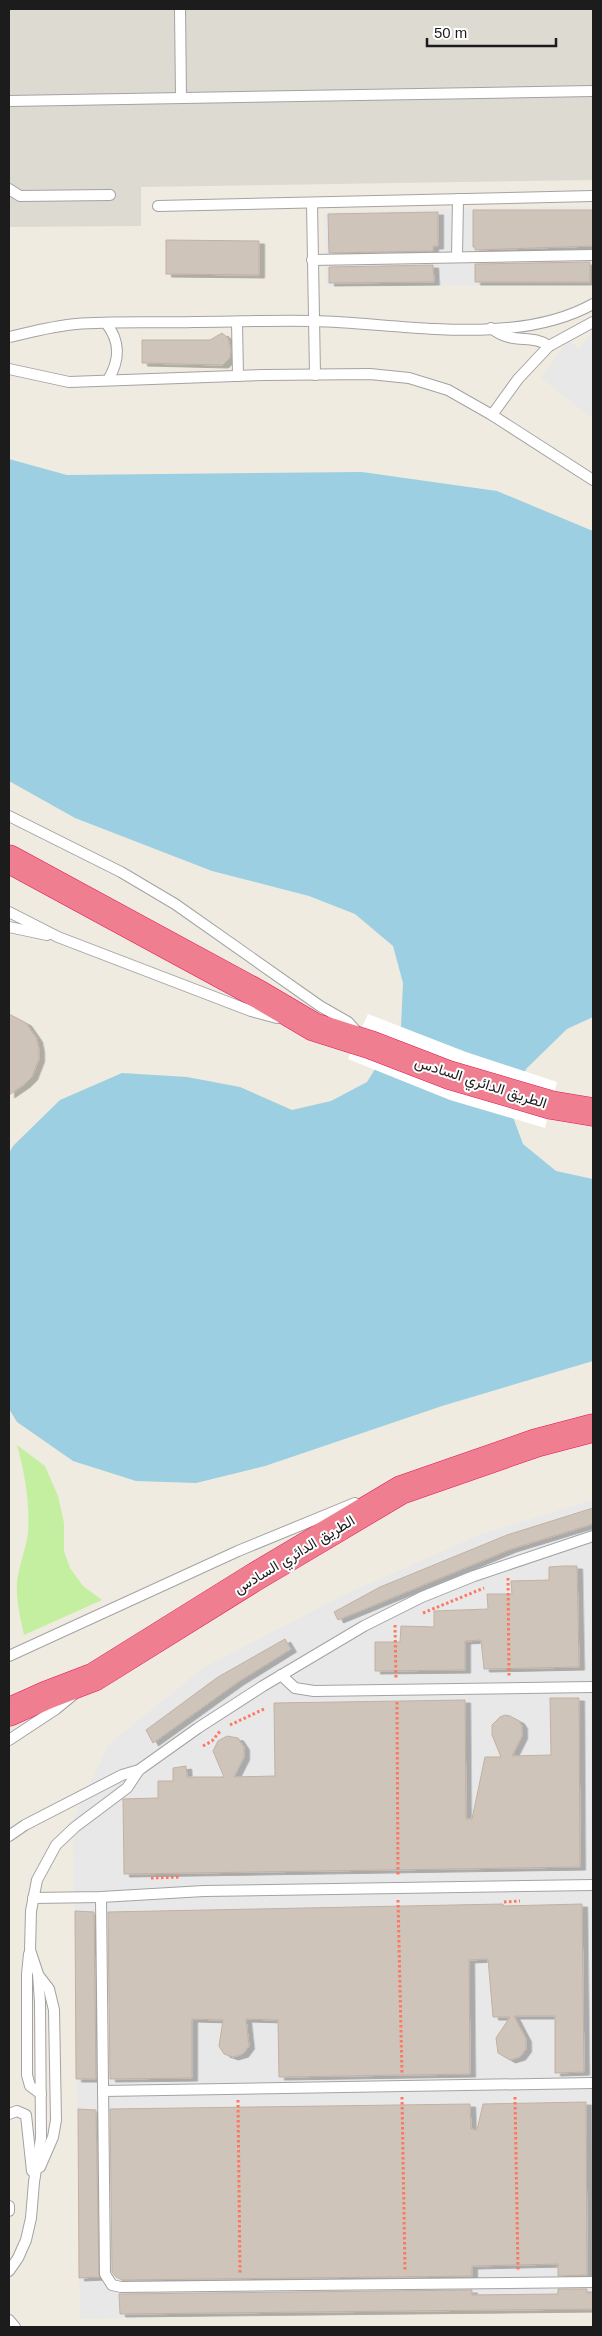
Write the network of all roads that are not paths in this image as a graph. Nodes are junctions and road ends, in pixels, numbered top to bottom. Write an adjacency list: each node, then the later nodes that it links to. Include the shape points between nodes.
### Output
1 (180, 9): 3 (lane)
2 (593, 91): 3 (lane)
3 (181, 98): 4 (lane)
4 (9, 101)
5 (9, 189): 6 (lane, via 20,196)
6 (110, 195)
7 (593, 196): 8 (lane)
8 (458, 199): 9 (lane); 12 (lane)
9 (312, 203): 10 (lane); 13 (lane)
10 (158, 206)
11 (593, 255): 12 (lane)
12 (458, 256): 13 (lane)
13 (312, 260): 15 (lane)
14 (593, 304): 19 (lane, via 543,322)
15 (314, 321): 16 (lane); 19 (lane, via 434,330); 23 (lane)
16 (237, 322): 18 (lane); 24 (lane)
17 (593, 322): 21 (lane)
18 (106, 323): 20 (lane, via 63,325); 25 (lane, via 114,334 118,355)
19 (491, 328): 21 (lane, via 510,339 538,340)
20 (9, 337)
21 (549, 346): 26 (lane, via 518,379)
22 (9, 369): 25 (lane, via 69,382)
23 (315, 375): 24 (lane); 26 (lane, via 370,374 409,378 448,390)
24 (238, 376): 25 (lane)
25 (108, 380)
26 (492, 415): 27 (lane)
27 (593, 480)
28 (9, 816): 34 (lane, via 121,872 190,913 348,1022)
29 (18, 863): 33 (highway, الطريق الدائري السادس)
30 (9, 912): 32 (lane)
31 (9, 927): 32 (lane)
32 (58, 937): 33 (lane, via 250,1011)
33 (314, 1027): 34 (highway, الطريق الدائري السادس)
34 (378, 1048): 35 (highway, الطريق الدائري السادس, via 551,1105)
35 (593, 1112)
36 (593, 1428): 37 (highway, الطريق الدائري السادس, via 536,1443)
37 (401, 1490): 39 (lane, via 356,1503 238,1551); 41 (highway, الطريق الدائري السادس, via 284,1558)
38 (593, 1536): 40 (lane, via 504,1565 422,1597)
39 (9, 1656)
40 (281, 1675): 42 (lane, via 292,1686 303,1690); 45 (lane)
41 (94, 1677): 43 (highway, الطريق الدائري السادس); 44 (lane, via 56,1709)
42 (593, 1687)
43 (9, 1712)
44 (9, 1740)
45 (139, 1770): 46 (lane, via 122,1775); 49 (lane, via 127,1788 75,1826 56,1845 42,1868)
46 (9, 1836)
47 (593, 1885): 48 (lane, via 204,1891)
48 (101, 1897): 49 (lane); 53 (lane)
49 (33, 1898): 50 (lane)
50 (30, 1950): 51 (lane); 54 (lane, via 27,2075 30,2086)
51 (38, 1974): 54 (lane); 56 (lane, via 49,1990 53,2005 56,2120 53,2137)
52 (593, 2083): 53 (lane)
53 (104, 2091): 60 (lane, via 105,2274 108,2282 121,2287)
54 (41, 2094): 56 (lane, via 41,2138)
55 (9, 2114): 56 (lane, via 22,2112 28,2120)
56 (34, 2182): 59 (lane, via 26,2240)
57 (9, 2206): 58 (lane)
58 (9, 2211)
59 (9, 2271)
60 (593, 2282)
61 (9, 2320): 62 (lane)
62 (15, 2327)

